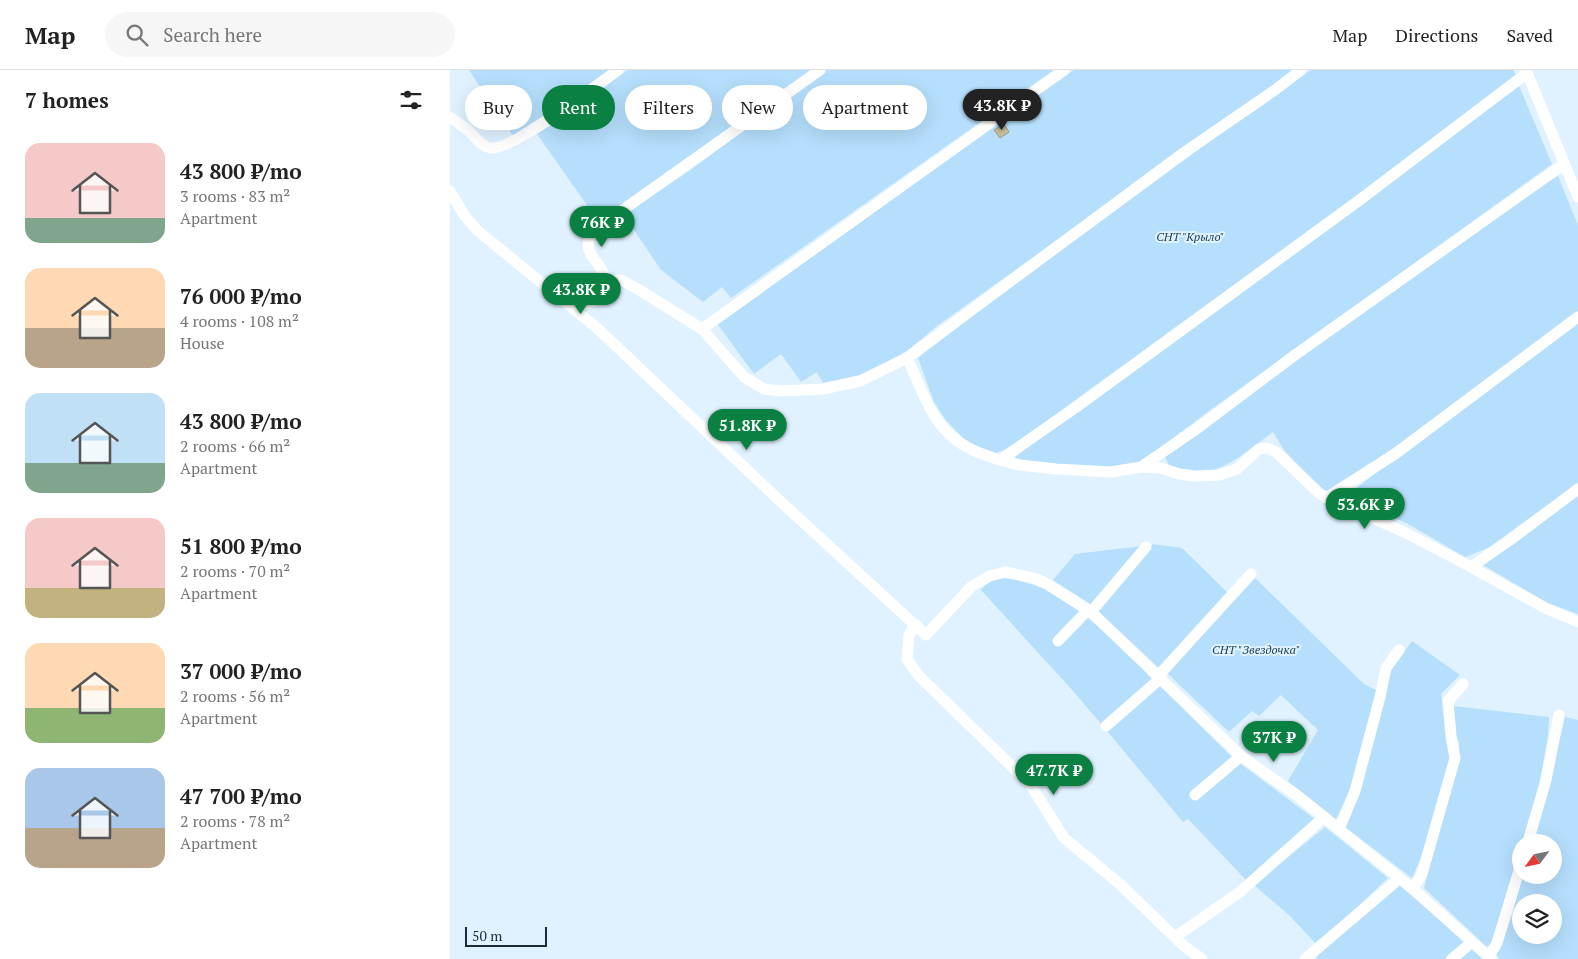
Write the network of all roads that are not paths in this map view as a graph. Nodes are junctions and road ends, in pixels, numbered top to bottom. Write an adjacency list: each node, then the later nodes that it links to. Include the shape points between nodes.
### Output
1 (618, 70): 6 (street, via 537,127 499,148 480,144)
2 (820, 70): 10 (street, via 593,231 588,246)
3 (1064, 70): 15 (street)
4 (1301, 70): 16 (street)
5 (1526, 72): 7 (street); 17 (street, via 1357,202)
6 (450, 117)
7 (1564, 164): 9 (street); 18 (street)
8 (450, 191): 12 (street, via 478,231)
9 (1578, 197)
10 (607, 284): 11 (street); 15 (street, via 616,280 636,288)
11 (594, 301): 12 (street); 14 (street)
12 (572, 307): 14 (street)
13 (1578, 317): 20 (street, via 1395,454)
14 (596, 327): 26 (street)
15 (702, 329): 16 (street, via 744,377 764,389 823,389 860,381)
16 (907, 358): 17 (street, via 930,410 942,426 964,446)
17 (1000, 460): 18 (street, via 1056,469 1112,472)
18 (1141, 467): 20 (street, via 1194,476 1220,475 1237,468 1259,449 1267,448 1276,452)
19 (1578, 489): 22 (street)
20 (1326, 498): 22 (street, via 1406,533)
21 (1146, 547): 24 (street)
22 (1471, 567): 25 (street, via 1547,609)
23 (1251, 574): 29 (street)
24 (1090, 611): 26 (street, via 1037,579 1005,572 972,586 926,635); 27 (street); 29 (street)
25 (1578, 622)
26 (916, 624): 41 (street, via 909,635 907,659 918,675 1030,784 1064,838 1121,885)
27 (1058, 641)
28 (1399, 650): 36 (street, via 1386,668 1355,791)
29 (1160, 676): 32 (street); 33 (street)
30 (1463, 684): 40 (street, via 1448,701 1455,758 1422,874)
31 (1559, 716): 37 (street)
32 (1106, 726)
33 (1241, 756): 34 (street); 35 (street)
34 (1195, 795)
35 (1324, 817): 36 (street); 41 (street, via 1240,892)
36 (1338, 829): 38 (street)
37 (1530, 834)
38 (1399, 879): 40 (street); 45 (street)
39 (1515, 884): 43 (street)
40 (1413, 889): 42 (street)
41 (1175, 937): 44 (street)
42 (1472, 942): 43 (street); 46 (street)
43 (1490, 958)
44 (1202, 959)
45 (1305, 959)
46 (1452, 959)

